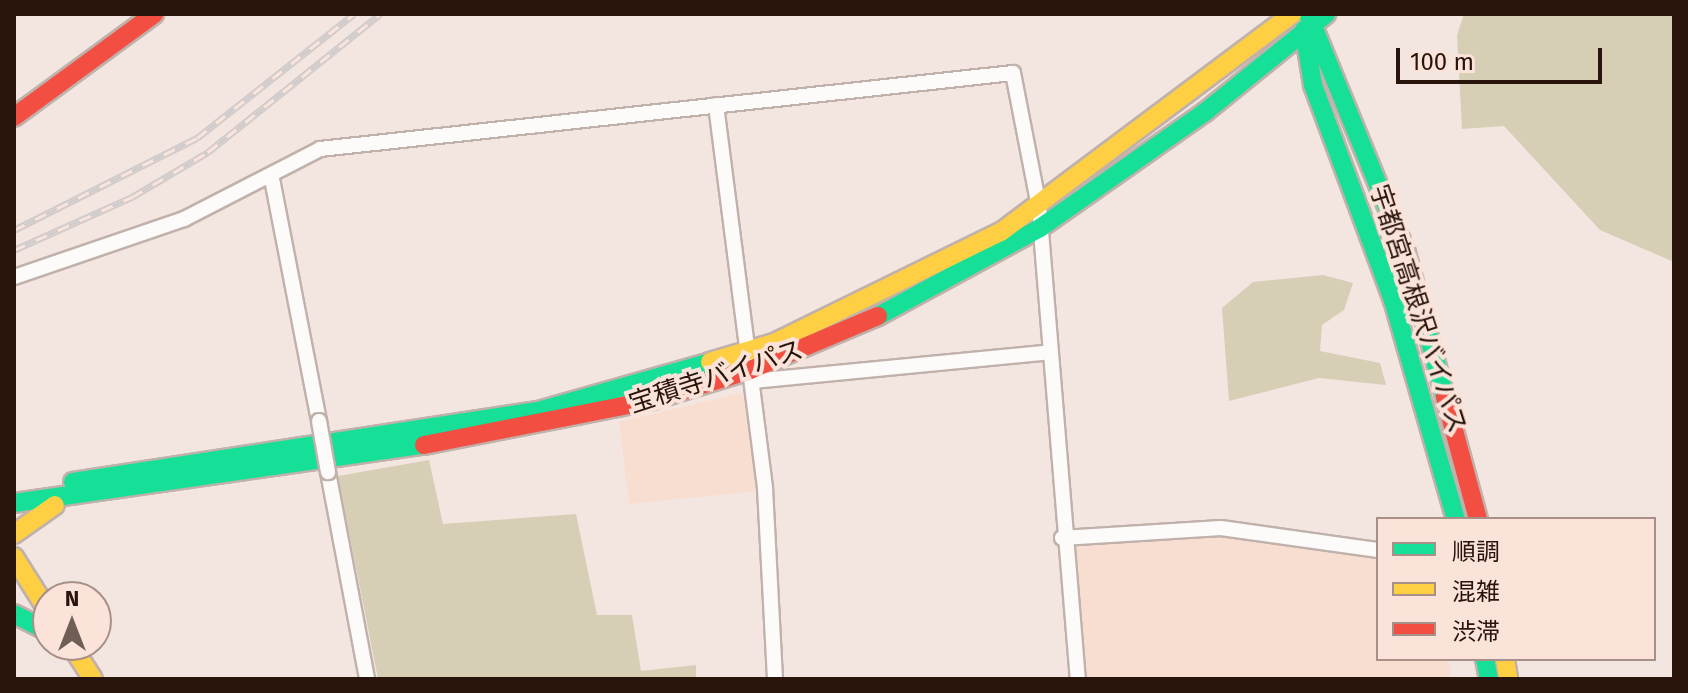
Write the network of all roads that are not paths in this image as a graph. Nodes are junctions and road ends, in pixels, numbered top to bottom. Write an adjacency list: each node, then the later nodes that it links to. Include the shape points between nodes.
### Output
1 (154, 14): 5 (main road)
2 (1292, 14): 7 (main road, 宝積寺バイパス)
3 (1311, 20): 8 (main road, 宝積寺バイパス); 15 (main road, 宇都宮高根沢バイパス, via 1313,85 1393,300); 16 (main road, 宇都宮高根沢バイパス, via 1406,253)
4 (716, 105): 6 (street, via 320,149); 7 (street, via 1013,73); 11 (street)
5 (14, 117)
6 (272, 179): 9 (street); 26 (street, bridge)
7 (1039, 207): 8 (street); 11 (main road, 宝積寺バイパス)
8 (1040, 228): 10 (street); 11 (main road, 宝積寺バイパス, via 856,328)
9 (14, 277)
10 (1045, 353): 11 (street); 18 (street)
11 (750, 368): 12 (main road, 宝積寺バイパス, via 571,420); 13 (main road, 宝積寺バイパス, via 480,422); 27 (street)
12 (117, 490): 14 (main road, 宝積寺バイパス); 17 (main road, via 48,507)
13 (14, 492)
14 (14, 503)
15 (1455, 517)
16 (1477, 517)
17 (14, 534)
18 (1062, 538): 19 (street, via 1221,528); 28 (street)
19 (1376, 550)
20 (14, 557): 21 (main road)
21 (32, 586)
22 (14, 614): 23 (main road)
23 (32, 623)
24 (81, 661): 25 (main road)
25 (93, 679)
26 (367, 679)
27 (775, 679)
28 (1078, 679)

